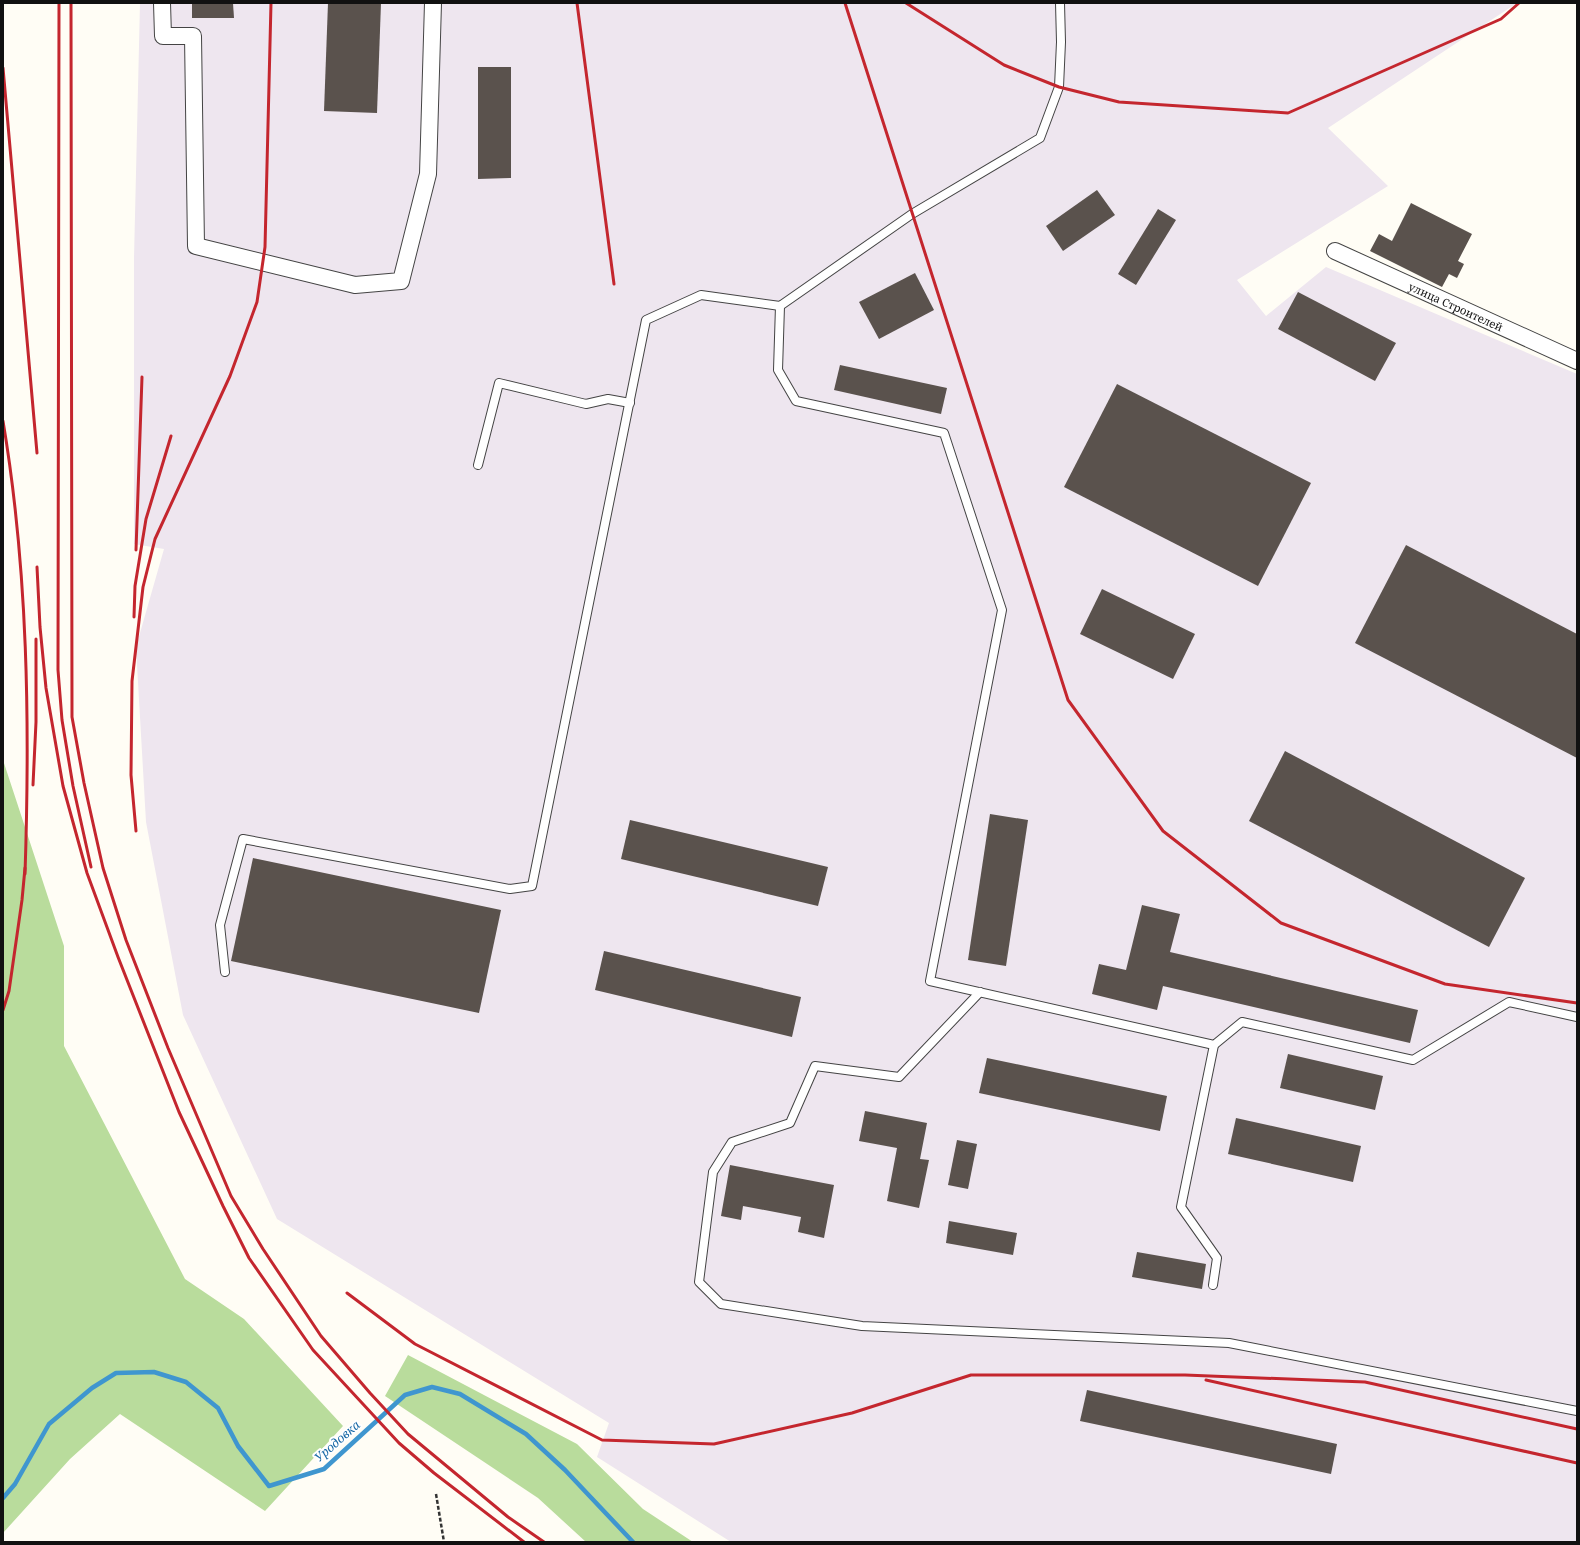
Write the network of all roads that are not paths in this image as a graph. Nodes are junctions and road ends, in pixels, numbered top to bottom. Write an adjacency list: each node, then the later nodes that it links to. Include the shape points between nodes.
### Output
1 (162, 3): 2 (street, via 163,36 193,36 196,246 356,285 401,281 428,174)
2 (434, 3)
3 (1060, 3): 5 (lane, via 1059,87 1040,138 912,214)
4 (1335, 251): 6 (street, улица Строителей)
5 (780, 306): 7 (lane, via 701,295 646,320); 10 (lane, via 778,370 796,401 944,433 1002,610 930,981)
6 (1577, 361)
7 (630, 404): 8 (lane, via 608,399 586,404 499,383); 9 (lane, via 532,886 510,889 243,839 220,925)
8 (478, 466)
9 (225, 972)
10 (980, 992): 12 (lane); 14 (lane, via 899,1077 815,1066 790,1123 732,1142 713,1172 699,1282 721,1304 862,1326 1229,1342)
11 (1577, 1017): 12 (lane, via 1509,1002 1413,1060 1242,1022)
12 (1214, 1045): 13 (lane, via 1181,1207 1217,1258)
13 (1212, 1285)
14 (1577, 1411)

